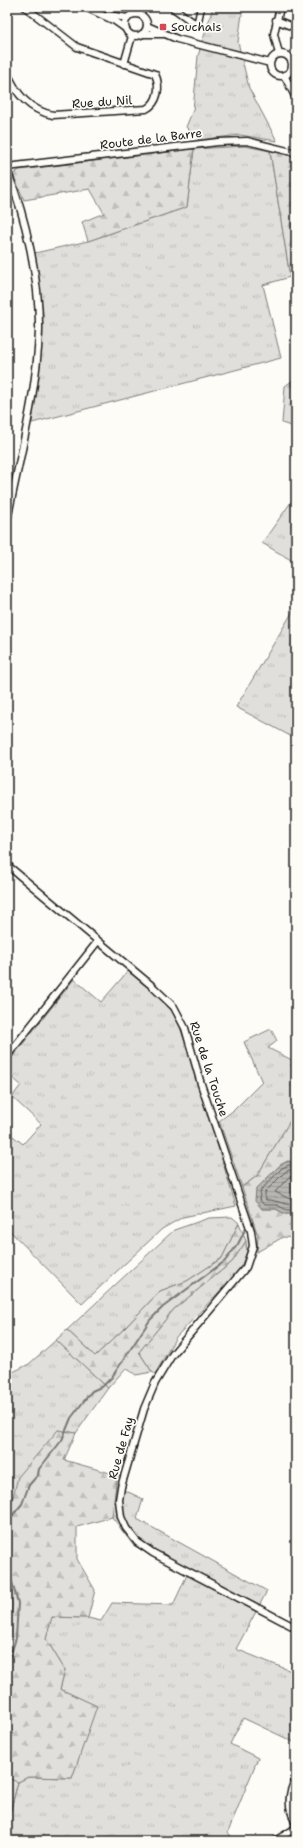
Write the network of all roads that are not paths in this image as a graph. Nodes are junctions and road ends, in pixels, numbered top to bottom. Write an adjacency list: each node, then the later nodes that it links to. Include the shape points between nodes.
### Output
1 (25, 7): 19 (street, Rue du Nil, via 76,47)
2 (85, 7): 7 (street)
3 (134, 7): 8 (street)
4 (172, 7): 5 (street, via 194,23 198,21)
5 (201, 7)
6 (280, 7): 10 (street)
7 (100, 14): 9 (street); 12 (street)
8 (135, 14): 9 (street); 11 (street, via 144,18)
9 (128, 18): 12 (street)
10 (276, 20): 13 (street); 17 (street, via 274,34)
11 (147, 26): 14 (street); 15 (street)
12 (125, 28): 16 (street)
13 (296, 28)
14 (142, 34): 15 (street); 16 (street)
15 (164, 34): 18 (street)
16 (132, 36): 19 (street)
17 (279, 54): 18 (street, via 273,57); 20 (street, via 290,57)
18 (270, 63): 22 (street, via 274,73)
19 (124, 64): 21 (street, Rue du Nil, via 155,74 158,80 157,100 152,106 111,113 62,116 44,113 27,104 12,84)
20 (294, 68): 22 (street)
21 (7, 72)
22 (284, 76): 23 (street)
23 (296, 98)
24 (296, 152): 25 (street, Route de la Barre, via 247,140)
25 (7, 167)
26 (7, 171): 27 (street, via 15,191 36,278 39,331 32,393)
27 (7, 520)
28 (7, 865): 29 (street, Rue de la Touche)
29 (98, 942): 30 (street); 31 (street, Rue de la Touche, via 165,997 180,1017 190,1042 208,1106)
30 (7, 1056)
31 (246, 1211): 32 (street, Rue de Fay, via 253,1238 251,1255 232,1286 172,1355 155,1384 144,1409 124,1475 120,1507 126,1528 144,1547)
32 (296, 1628)
33 (296, 1779): 34 (street, via 290,1789 288,1800)
34 (296, 1824)
35 (296, 1828): 36 (street)
36 (275, 1841)

